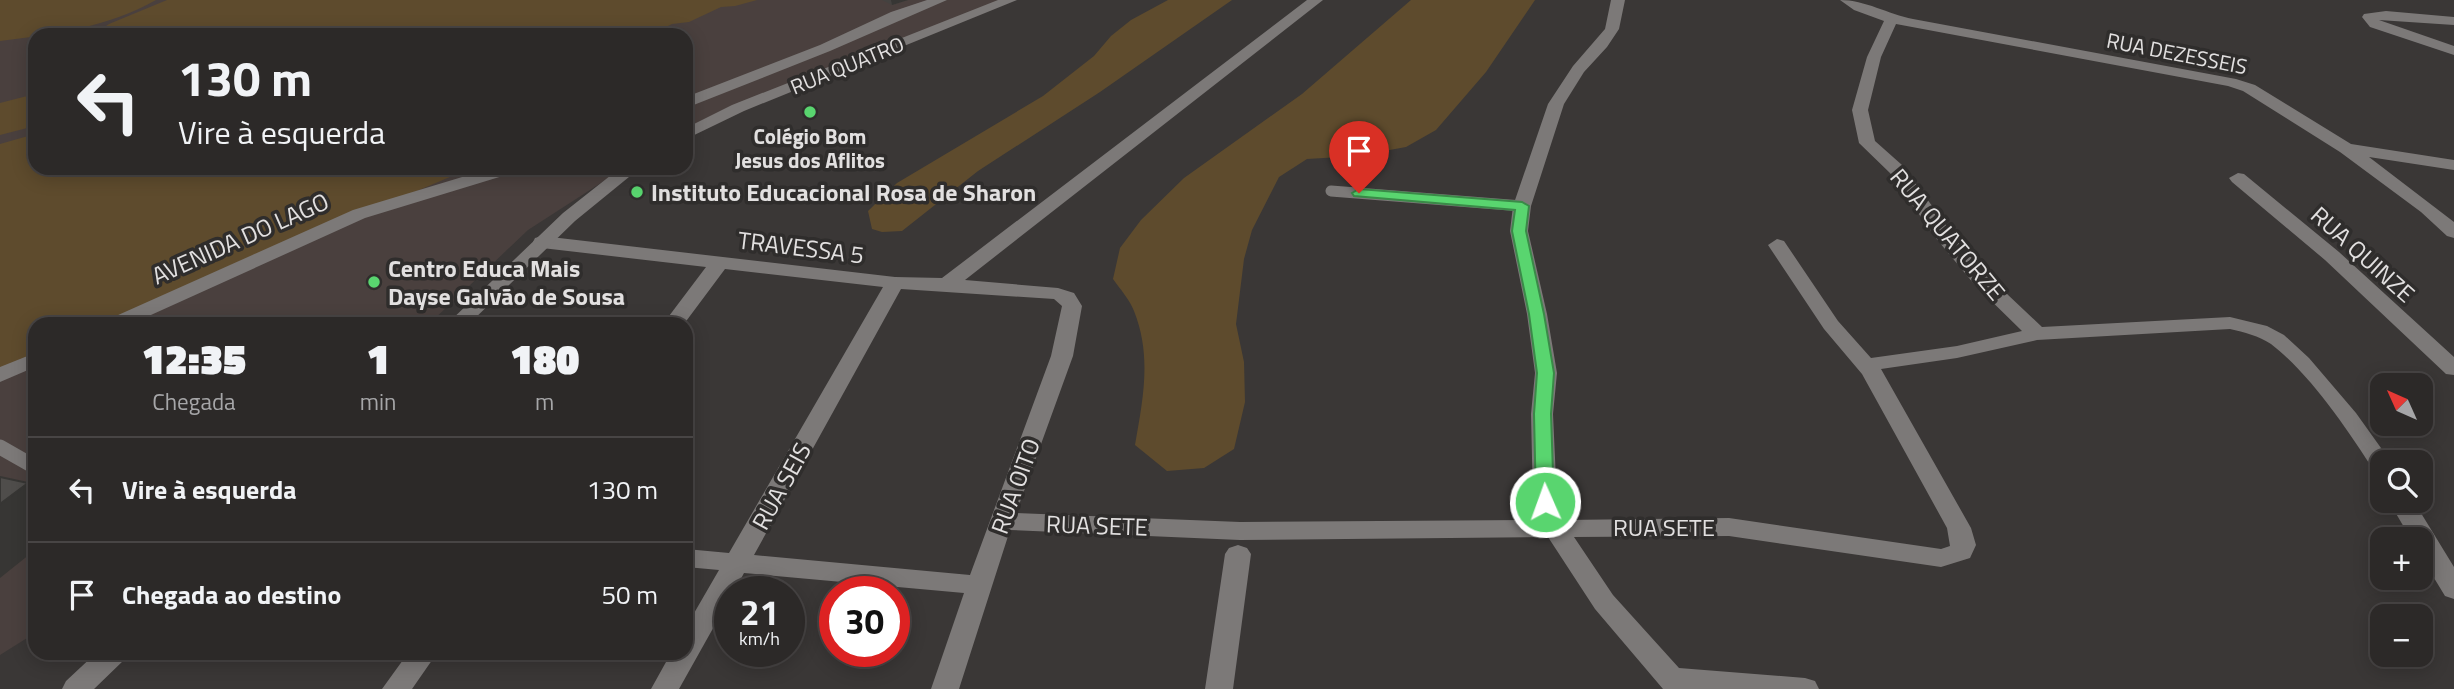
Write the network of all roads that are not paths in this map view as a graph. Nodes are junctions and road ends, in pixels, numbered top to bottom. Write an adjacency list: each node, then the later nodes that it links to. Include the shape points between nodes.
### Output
1 (940, 0): 11 (street)
2 (1010, 0): 12 (street, RUA QUATRO)
3 (1316, 0): 25 (street)
4 (1618, 0): 19 (street, via 1612,29 1556,104)
5 (1847, 0): 7 (street)
6 (2371, 4): 8 (street)
7 (1892, 18): 13 (street, RUA DEZESSEIS, via 2240,85); 30 (street, RUA QUATORZE, via 1874,57 1860,110 1867,143 1896,169 1981,280)
8 (2380, 19): 9 (street); 10 (street)
9 (2454, 21)
10 (2454, 51)
11 (693, 100)
12 (693, 131)
13 (2346, 148): 14 (street); 20 (street, RUA DEZESSEIS)
14 (2454, 166)
15 (487, 175): 27 (street, AVENIDA DO LAGO, via 359,214)
16 (623, 175): 21 (street)
17 (2238, 178): 33 (street, RUA QUINZE, via 2332,256)
18 (1331, 191): 19 (lane)
19 (1522, 206): 40 (street, via 1519,231 1546,373 1542,414 1545,502)
20 (2454, 232)
21 (542, 242): 23 (street, TRAVESSA 5); 28 (street)
22 (1777, 245): 32 (street, RUA SETE, via 1831,325)
23 (720, 262): 24 (street, TRAVESSA 5); 29 (street)
24 (895, 283): 25 (street, TRAVESSA 5); 43 (street, RUA SEIS)
25 (947, 284): 26 (street, TRAVESSA 5)
26 (1054, 293): 39 (street, RUA OITO, via 1067,296 1073,310 1062,356)
27 (130, 317)
28 (464, 317)
29 (678, 317)
30 (2037, 334): 32 (street); 36 (street, via 2230,323 2250,327 2287,348)
31 (28, 362): 34 (street)
32 (1866, 365): 40 (street, RUA SETE, via 1959,528 1963,545 1954,556 1941,558 1730,527)
33 (2454, 369)
34 (0, 375)
35 (0, 447): 37 (lane)
36 (2370, 450)
37 (28, 463)
38 (2408, 513): 45 (street)
39 (1001, 521): 40 (street, RUA SETE, via 1240,531); 44 (street, RUA OITO)
40 (1555, 528): 50 (street, via 1604,602)
41 (1238, 554): 55 (street)
42 (693, 559): 43 (street)
43 (738, 563): 44 (street); 46 (street, RUA SEIS)
44 (979, 585): 54 (street, RUA OITO)
45 (2454, 589)
46 (693, 641)
47 (107, 660): 51 (street)
48 (418, 660): 52 (street)
49 (682, 660): 53 (street, RUA SEIS)
50 (1676, 684): 56 (street)
51 (76, 689)
52 (396, 689)
53 (665, 689)
54 (945, 689)
55 (1219, 689)
56 (1805, 689)

